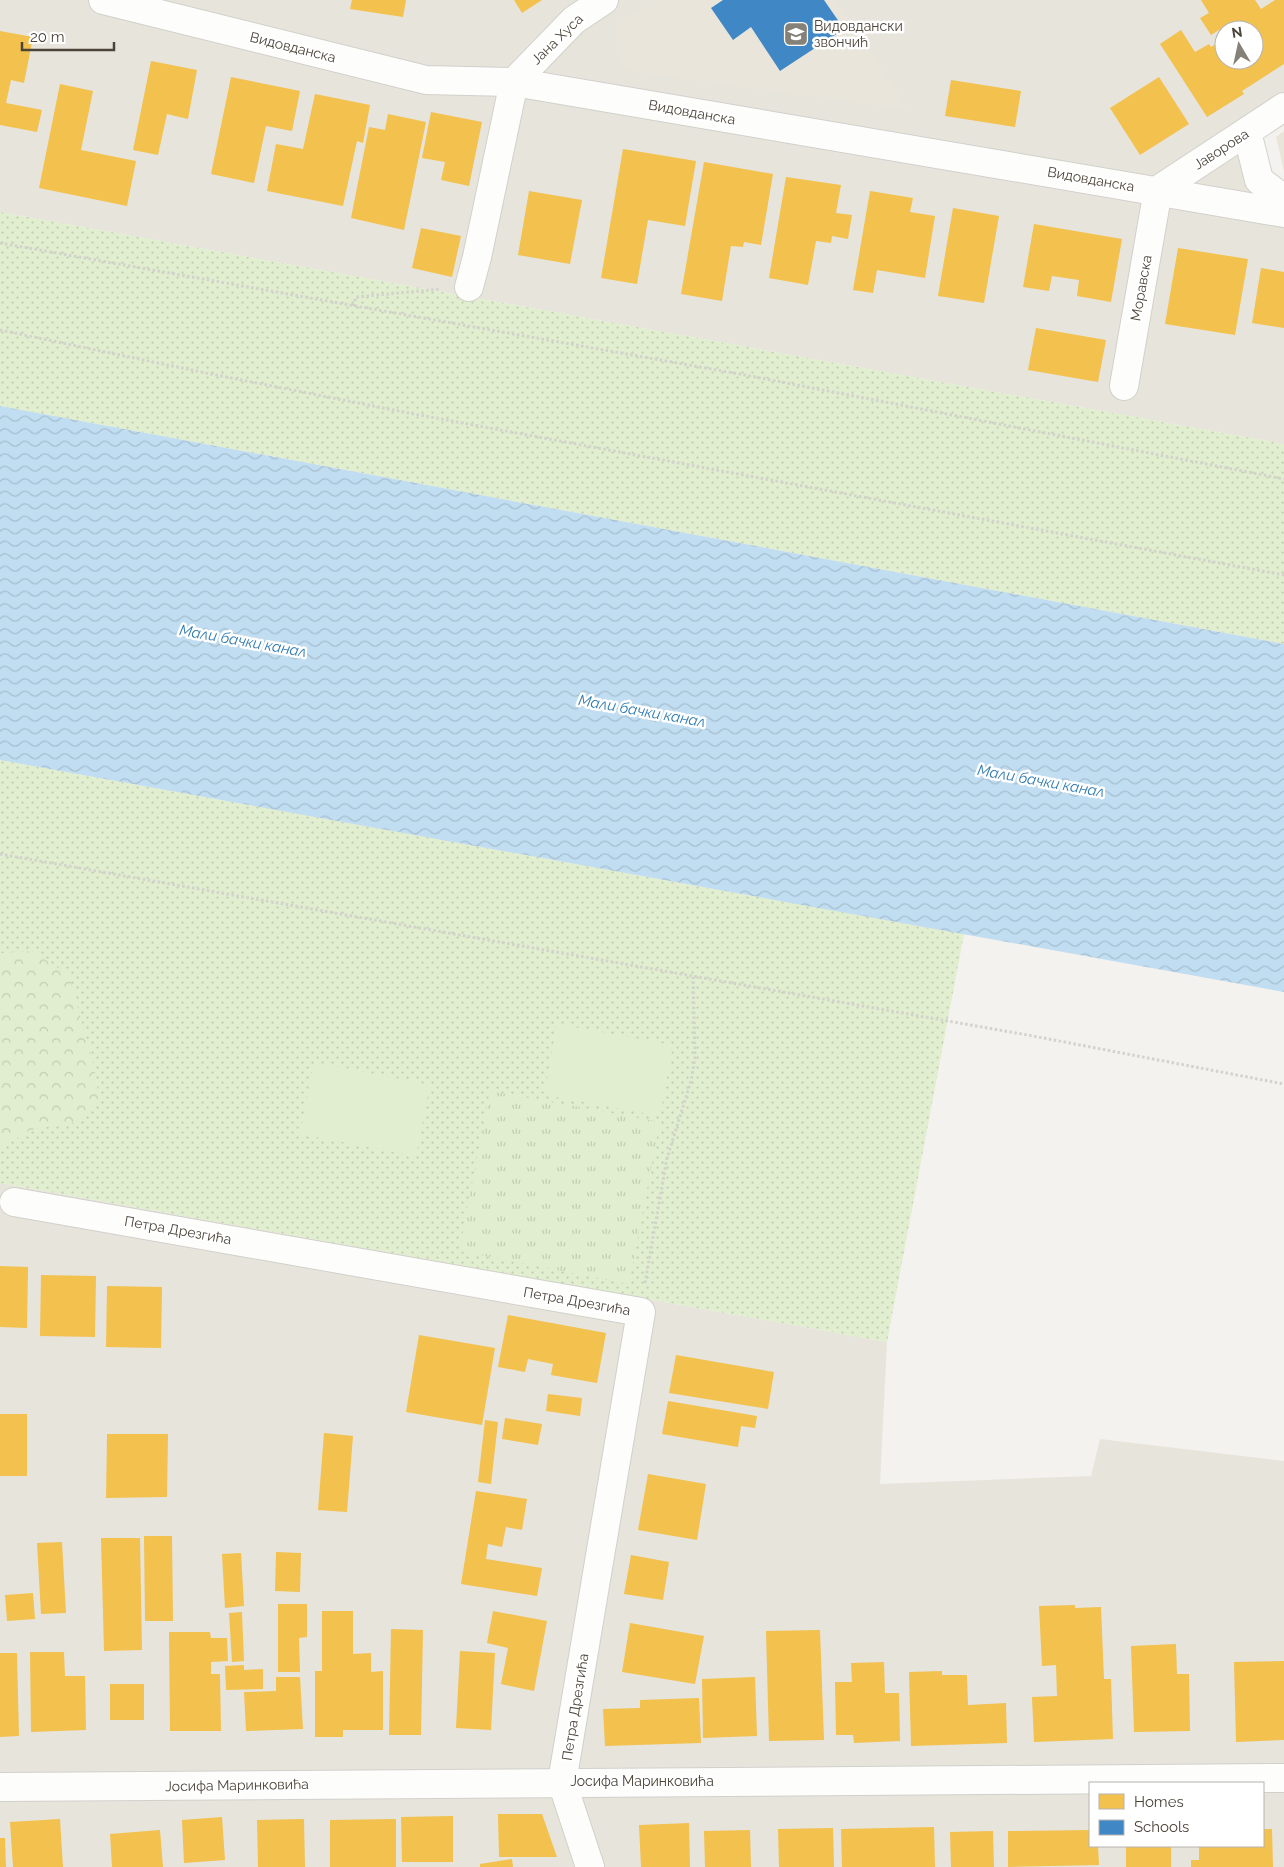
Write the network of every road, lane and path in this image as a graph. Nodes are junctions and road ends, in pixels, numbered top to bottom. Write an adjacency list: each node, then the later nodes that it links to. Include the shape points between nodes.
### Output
1 (103, 0): 3 (street, Видовданска, via 426,80)
2 (604, 0): 3 (street, Јана Хуса, via 574,20)
3 (514, 82): 6 (street, Видовданска); 10 (street)
4 (1284, 107): 5 (street, Јаворова)
5 (1247, 132): 6 (street, Јаворова); 7 (street, via 1259,180)
6 (1158, 190): 8 (street, Видовданска); 13 (street, Моравска)
7 (1284, 199)
8 (1284, 213)
9 (0, 243): 11 (path)
10 (469, 287): 11 (path, via 356,297)
11 (353, 306): 14 (path, via 744,375)
12 (0, 330): 15 (path, via 414,414)
13 (1124, 386)
14 (1284, 479)
15 (1284, 575)
16 (0, 854): 17 (path)
17 (693, 977): 18 (path, via 1033,1036); 20 (path, via 695,1058 667,1158)
18 (1284, 1084)
19 (14, 1202): 20 (street, Петра Дрезгића)
20 (640, 1312): 22 (street, Петра Дрезгића)
21 (1284, 1778): 22 (street, Јосифа Маринковића)
22 (562, 1782): 23 (street, Јосифа Маринковића); 24 (street, Петра Дрезгића)
23 (0, 1787)
24 (590, 1867)

